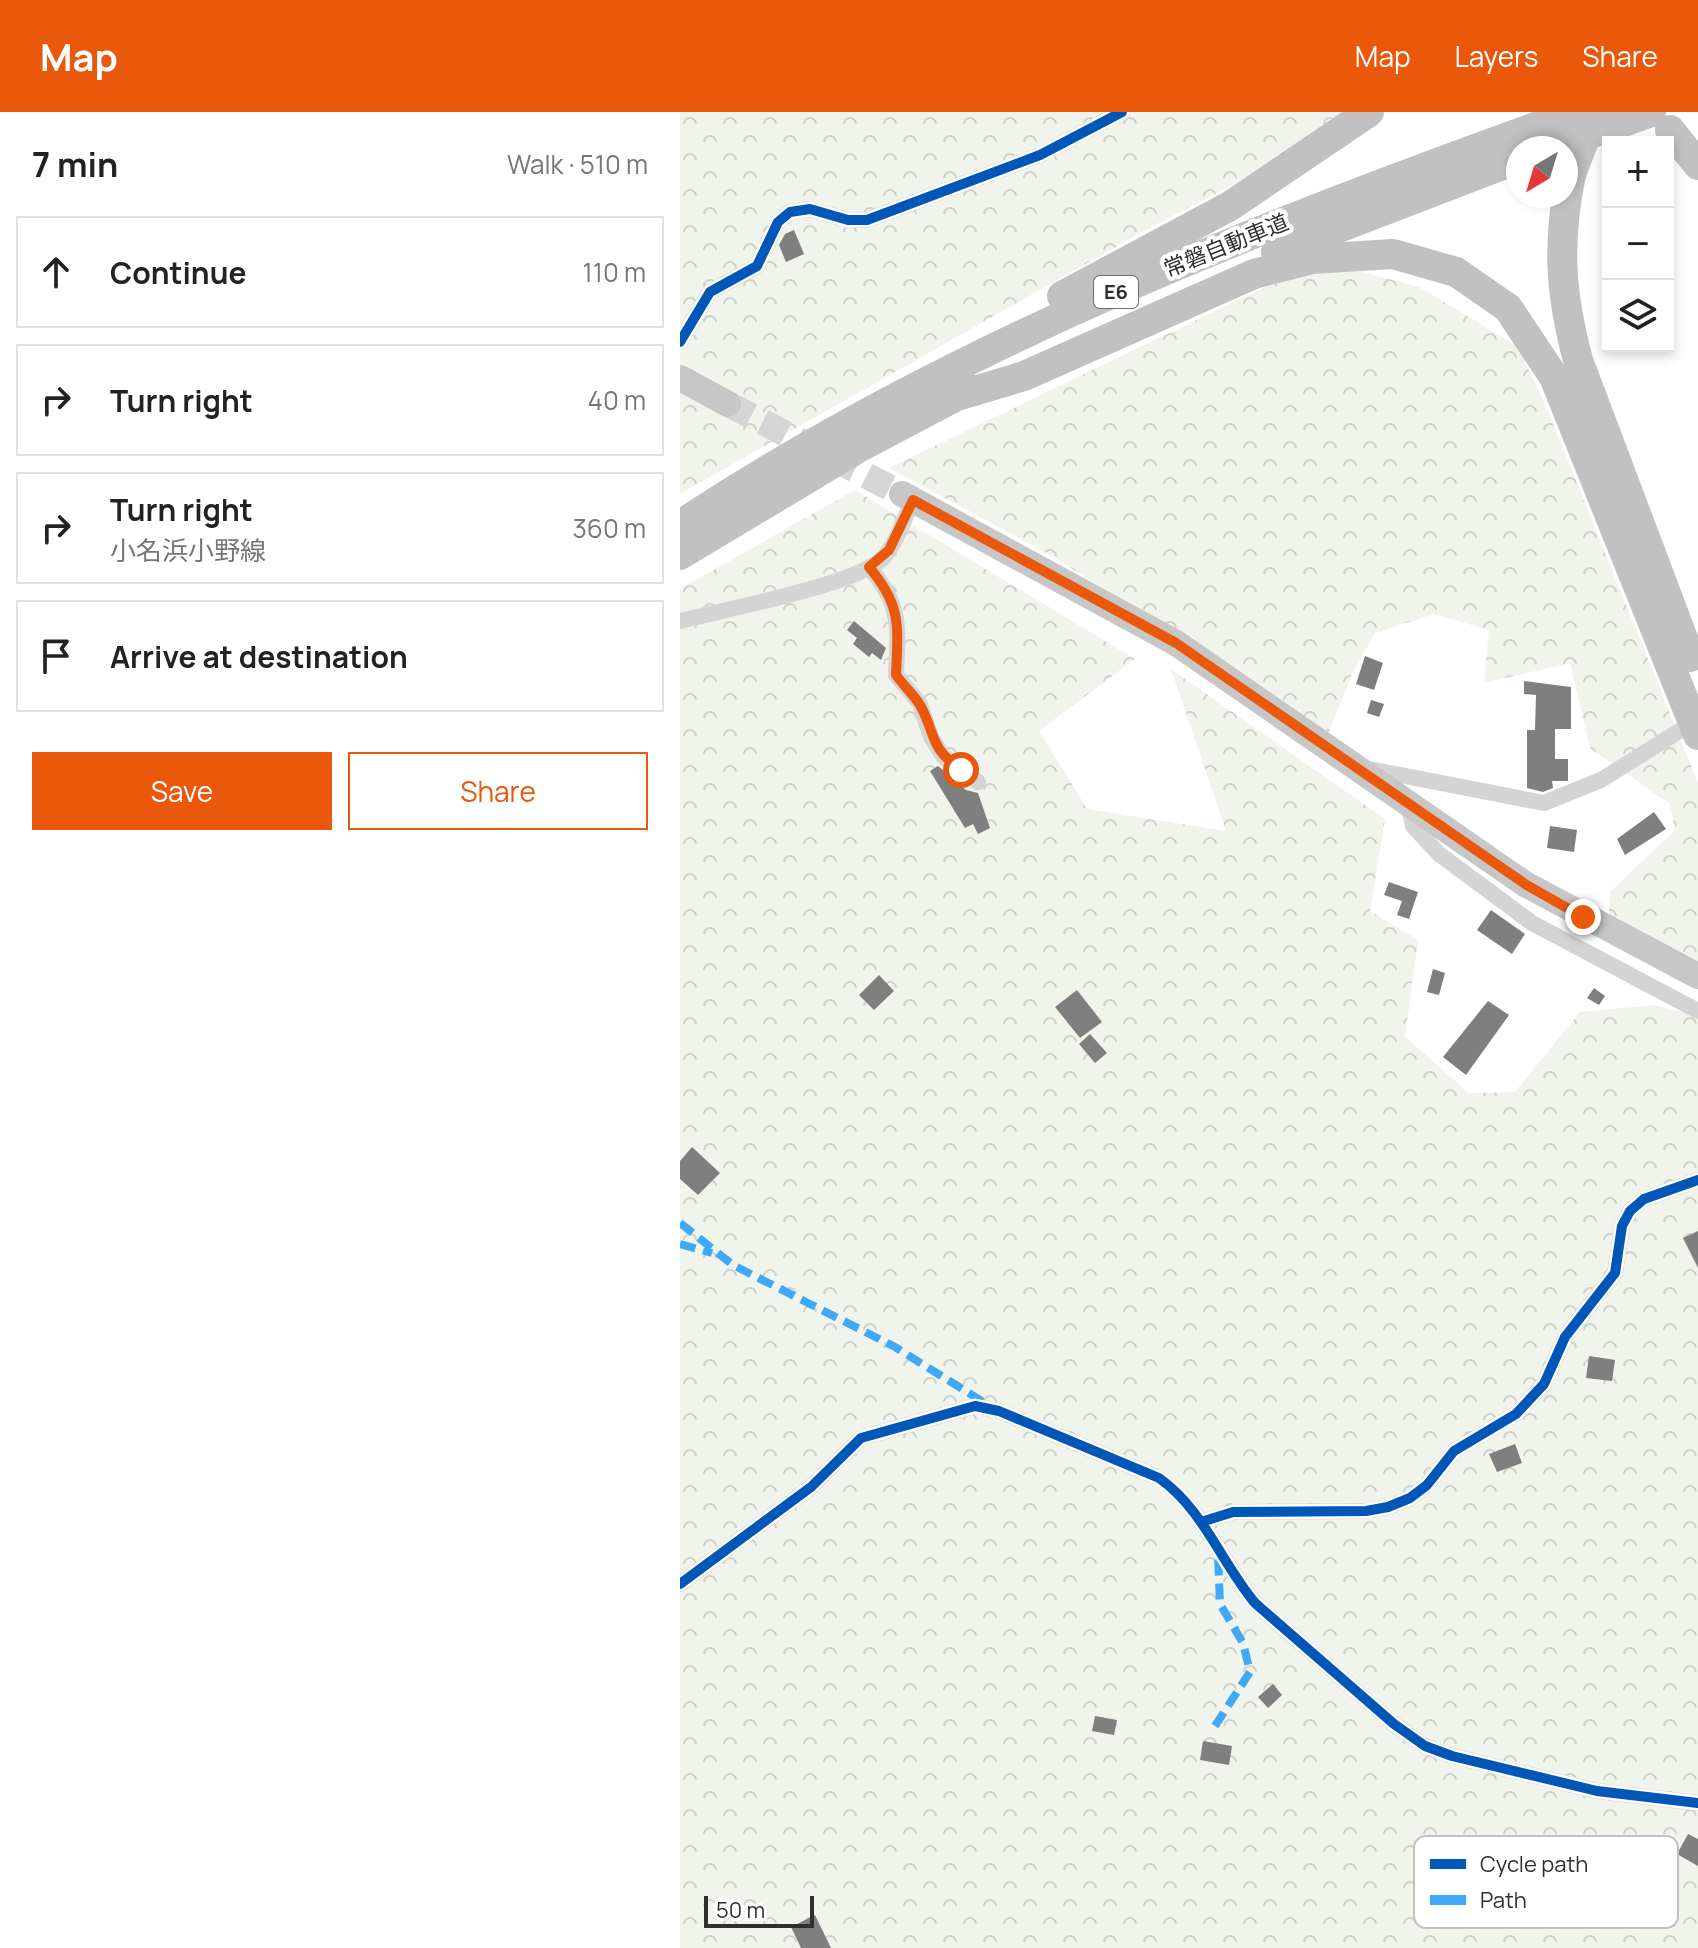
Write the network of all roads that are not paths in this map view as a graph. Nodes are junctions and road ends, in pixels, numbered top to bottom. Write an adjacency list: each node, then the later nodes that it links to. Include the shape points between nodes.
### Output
1 (1122, 112): 9 (street, via 1040,155 867,220 810,209 790,212 778,222 757,266 710,292)
2 (1369, 112): 13 (highway, via 1230,206 954,354 868,405)
3 (1577, 112): 13 (highway, 常磐自動車道 / E6, via 1150,276 1003,344)
4 (1595, 112): 19 (highway, bridge, via 1571,174 1560,242 1567,317 1578,360)
5 (1660, 121): 6 (highway); 8 (highway)
6 (1578, 141)
7 (1506, 164): 11 (highway, 常磐自動車道 / E6, via 1165,298)
8 (1698, 165)
9 (680, 342)
10 (680, 378): 12 (main road)
11 (954, 397): 16 (highway, 常磐自動車道 / E6); 20 (highway, via 1024,376 1254,274 1312,259 1393,254 1456,272 1508,308 1554,377)
12 (728, 404)
13 (817, 443): 15 (highway, 常磐自動車道 / E6)
14 (908, 497): 17 (street, via 889,550); 21 (main road, via 1176,643)
15 (680, 525)
16 (680, 555)
17 (869, 567): 18 (street); 22 (street, via 898,614 896,675 920,704 943,756)
18 (680, 621)
19 (1698, 682)
20 (1691, 731): 21 (street, via 1601,780 1544,803)
21 (1355, 766): 23 (main road)
22 (978, 782)
23 (1408, 803): 24 (main road, via 1525,884); 25 (street, via 1413,826 1439,854 1532,923)
24 (1698, 976)
25 (1698, 1011)
26 (1698, 1180): 27 (street, via 1644,1199 1630,1211 1622,1226 1615,1273 1565,1337 1544,1384 1516,1414 1454,1451 1410,1498 1366,1511 1233,1512)
27 (1201, 1522): 28 (street, via 1177,1491 1159,1478 999,1411 975,1406 861,1438 811,1487); 29 (street, via 1255,1603 1425,1746 1597,1791)
28 (680, 1584)
29 (1698, 1803)

